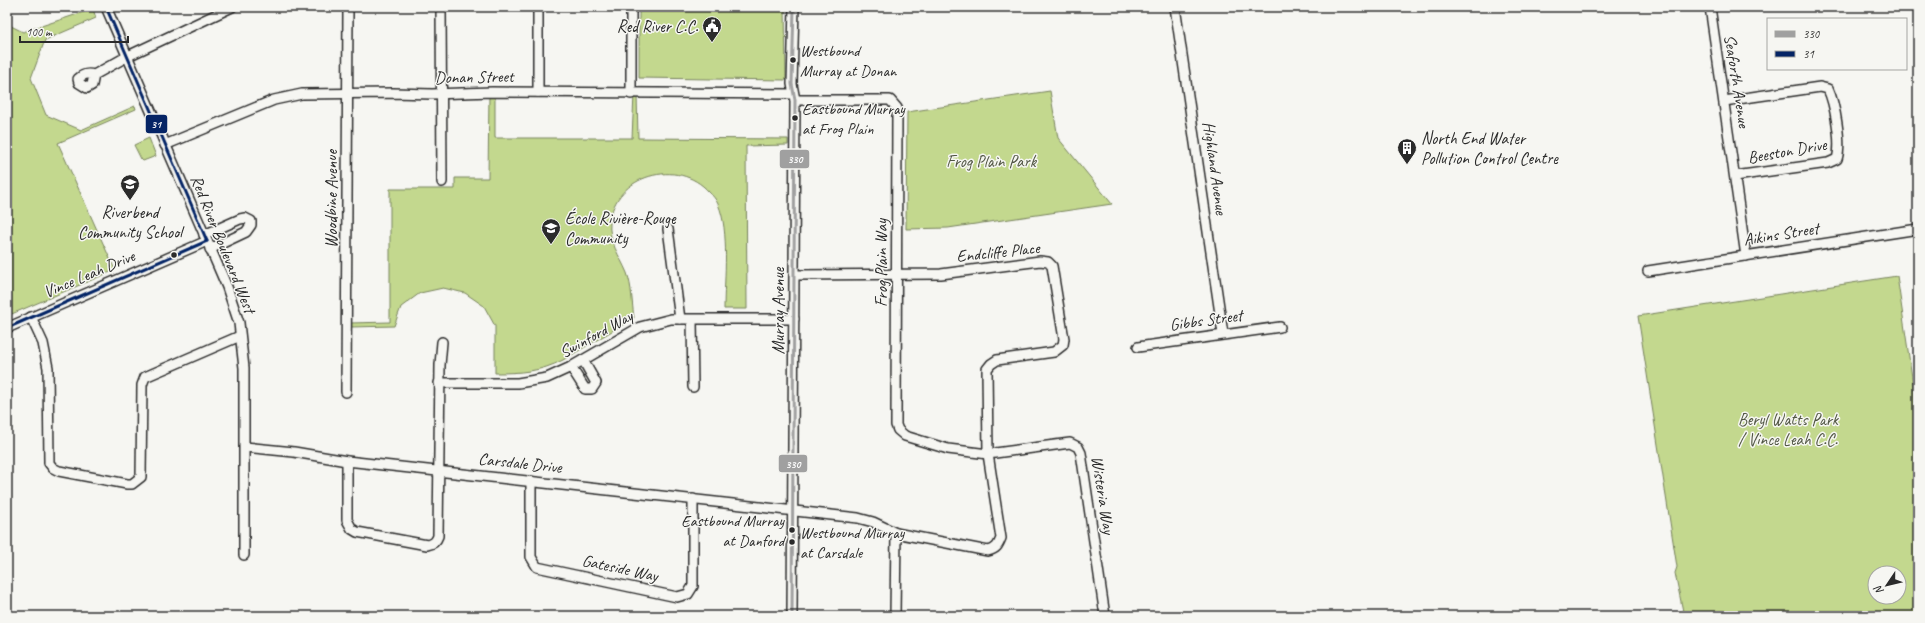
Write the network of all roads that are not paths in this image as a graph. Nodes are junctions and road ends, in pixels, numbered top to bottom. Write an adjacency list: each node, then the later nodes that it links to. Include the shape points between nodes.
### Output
1 (106, 7): 10 (street, Red River Boulevard West)
2 (232, 7): 10 (street)
3 (348, 7): 13 (street, Woodbine Avenue)
4 (441, 7): 14 (street, via 440,84)
5 (538, 7): 12 (street)
6 (631, 7): 15 (street)
7 (794, 7): 16 (street, Murray Avenue)
8 (1175, 7): 34 (street, Highland Avenue)
9 (1710, 7): 17 (street, Seaforth Avenue)
10 (128, 56): 11 (street); 18 (street, Red River Boulevard West)
11 (94, 75)
12 (538, 92): 14 (street, Donan Street); 15 (street, Donan Street)
13 (349, 93): 14 (street, Donan Street); 18 (street, Donan Street, via 302,94 274,100); 42 (street, Woodbine Avenue)
14 (443, 94): 20 (street)
15 (631, 94): 16 (street, Donan Street)
16 (794, 97): 26 (street, Murray Avenue); 27 (street, Frog Plain Way, via 890,100 897,108)
17 (1724, 101): 19 (street, Seaforth Avenue); 19 (street, Beeston Drive, via 1820,87 1828,89 1832,98 1839,150 1836,159 1828,163)
18 (165, 145): 23 (street, Red River Boulevard West)
19 (1735, 176): 24 (street, Seaforth Avenue)
20 (442, 182)
21 (668, 229): 29 (street)
22 (1918, 229): 24 (street, Aikins Street)
23 (207, 242): 28 (street, Vince Leah Drive); 35 (street, Red River Boulevard West, via 235,309)
24 (1746, 256): 25 (street, Aikins Street)
25 (1648, 270)
26 (794, 275): 27 (street, Endcliffe Place); 30 (street, Murray Avenue)
27 (897, 275): 44 (street, Frog Plain Way, via 898,430 905,436 948,449); 44 (street, Endcliffe Place, via 941,274 1040,261 1048,262 1052,266 1063,345 1054,352 997,360 991,364 987,374)
28 (31, 317): 33 (street, Vince Leah Drive); 35 (street, via 43,343 48,368 49,463 59,471 127,484 132,484 141,477 142,385 145,376)
29 (680, 319): 31 (street, Swinford Way); 38 (street, Swinford Way, via 658,321 640,327)
30 (794, 319): 31 (street, Swinford Way); 49 (street, Murray Avenue)
31 (692, 320): 41 (street)
32 (1280, 327): 34 (street, Gibbs Street)
33 (7, 328)
34 (1223, 334): 37 (street, Gibbs Street)
35 (240, 336): 43 (street, Red River Boulevard West, via 244,368)
36 (442, 342): 40 (street)
37 (1138, 347)
38 (583, 360): 39 (street, Swinford Way); 39 (street, via 596,383 592,389 585,389)
39 (571, 367): 40 (street, Swinford Way, via 534,382)
40 (439, 383): 46 (street)
41 (693, 387)
42 (346, 392)
43 (245, 446): 45 (street, Carsdale Drive); 51 (street, Red River Boulevard West)
44 (988, 454): 50 (street, Carsdale Drive, via 1001,538 999,546 988,551); 54 (street, Wisteria Way, via 1070,443 1078,447 1081,453)
45 (347, 461): 46 (street, Carsdale Drive); 46 (street, via 347,520 352,529 427,545 432,544 438,536)
46 (439, 470): 47 (street, Carsdale Drive)
47 (531, 481): 48 (street, Carsdale Drive); 48 (street, Gateside Way, via 531,557 537,566 677,597 688,594 693,586)
48 (693, 499): 49 (street, Carsdale Drive)
49 (793, 510): 50 (street, Carsdale Drive, via 858,518); 52 (street, Murray Avenue)
50 (896, 533): 53 (street)
51 (244, 555)
52 (792, 616)
53 (895, 616)
54 (1105, 616)

